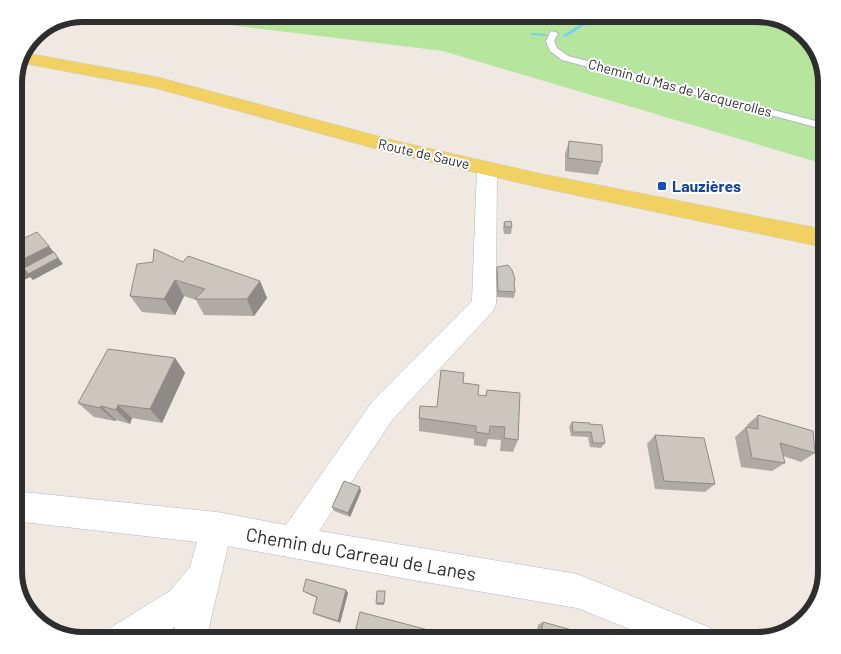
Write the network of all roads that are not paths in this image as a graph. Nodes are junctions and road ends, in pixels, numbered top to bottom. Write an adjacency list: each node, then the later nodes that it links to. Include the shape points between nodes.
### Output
1 (554, 33): 3 (lane, Chemin du Mas de Vacquerolles, via 550,41 553,50 565,58)
2 (28, 59): 4 (main road, Route de Sauve, via 157,82 394,147)
3 (818, 125)
4 (487, 168): 5 (main road, Route de Sauve); 8 (street, via 484,304 382,411)
5 (818, 237)
6 (23, 507): 7 (street, Chemin du Carreau de Lanes)
7 (217, 528): 8 (street, Chemin du Carreau de Lanes); 9 (street)
8 (293, 542): 12 (street, Chemin du Carreau de Lanes, via 577,591)
9 (204, 576): 10 (street, via 182,603); 11 (street)
10 (135, 632)
11 (192, 632)
12 (679, 632)

